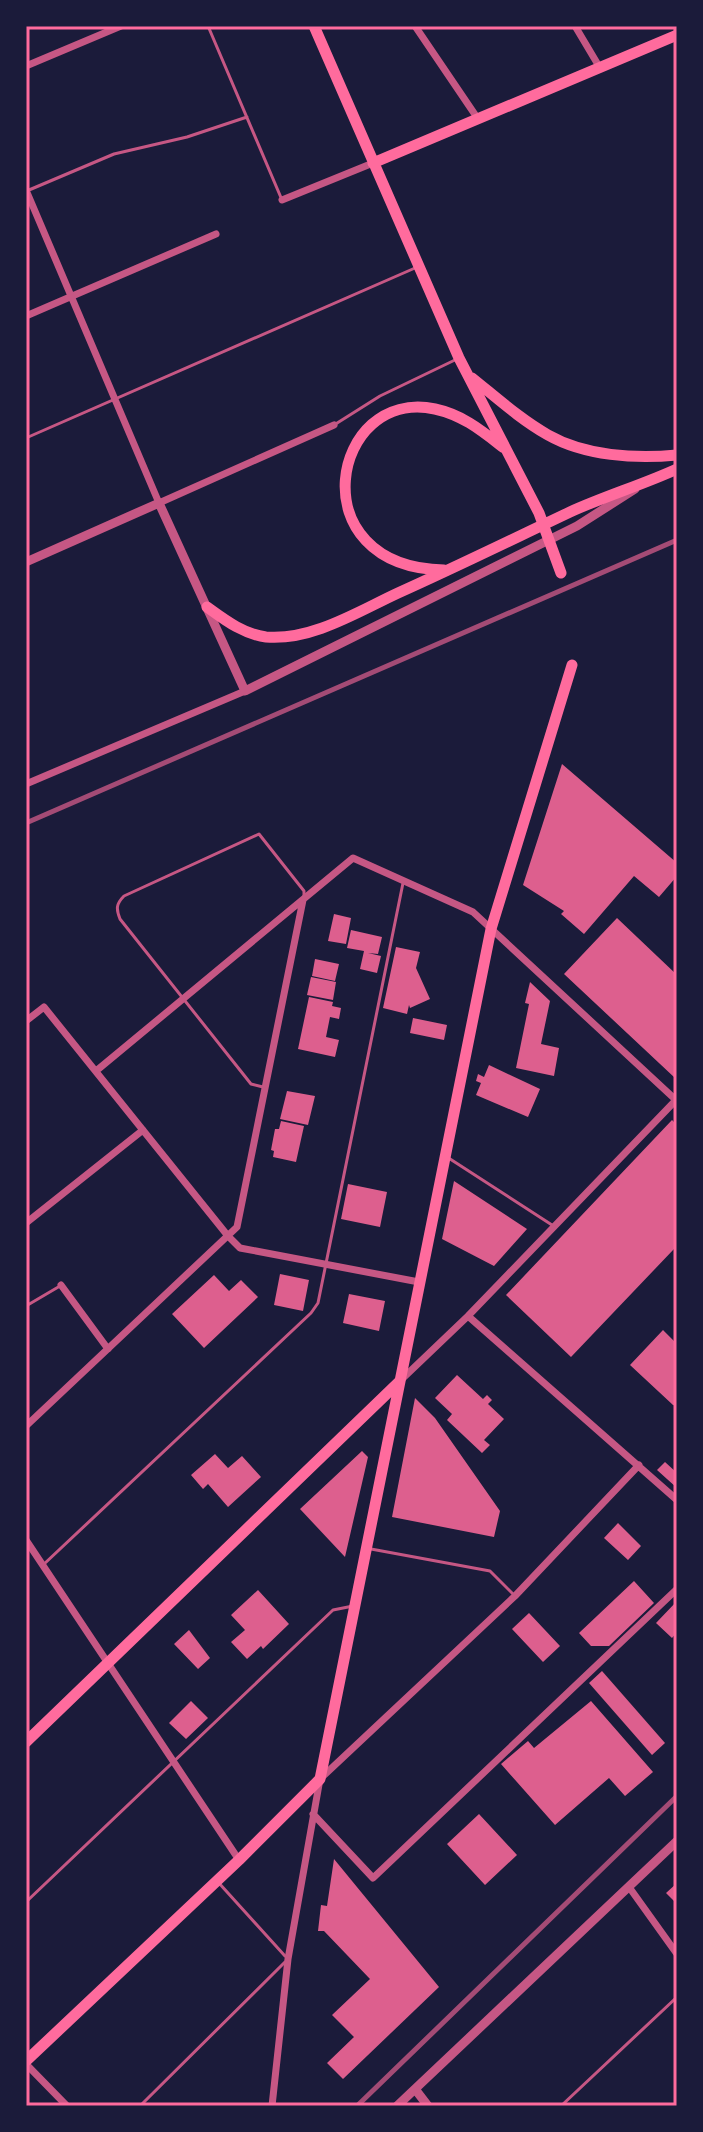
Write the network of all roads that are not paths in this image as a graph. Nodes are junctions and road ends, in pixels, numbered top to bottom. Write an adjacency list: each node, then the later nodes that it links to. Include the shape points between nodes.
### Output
1 (121, 26): 7 (street)
2 (208, 26): 9 (lane)
3 (314, 26): 11 (main road)
4 (415, 26): 10 (street)
5 (575, 26): 8 (street)
6 (677, 35): 8 (main road)
7 (26, 66)
8 (600, 68): 10 (main road)
9 (247, 117): 12 (lane, via 114,154); 13 (lane)
10 (478, 119): 11 (main road)
11 (373, 163): 13 (street); 15 (main road)
12 (26, 191): 16 (street)
13 (282, 200)
14 (216, 234): 16 (street)
15 (418, 266): 18 (main road); 20 (lane)
16 (71, 296): 17 (street); 20 (street)
17 (26, 316)
18 (459, 358): 19 (main road); 21 (lane)
19 (468, 375): 23 (main road); 24 (main road, via 518,415 573,446 626,456)
20 (115, 399): 22 (lane); 27 (street)
21 (334, 425): 27 (street)
22 (26, 438)
23 (510, 453): 29 (main road, via 469,421 421,407 388,415 357,443 343,479 348,513 363,539 402,564); 30 (main road)
24 (677, 455)
25 (677, 469): 26 (main road)
26 (641, 485): 29 (main road, via 600,498); 33 (street, via 577,526)
27 (159, 503): 28 (street); 31 (street)
28 (26, 562)
29 (448, 570): 31 (main road, via 340,620 291,635 253,634)
30 (561, 573)
31 (207, 607): 33 (street)
32 (572, 665): 37 (main road)
33 (245, 691): 34 (street)
34 (26, 784)
35 (403, 881): 36 (street, via 353,858); 37 (street, via 473,912); 48 (lane)
36 (303, 900): 38 (street); 38 (lane, via 304,891 259,834 124,896 117,903 120,919); 41 (street)
37 (491, 929): 42 (street); 44 (main road)
38 (183, 999): 40 (street); 41 (lane, via 251,1084)
39 (26, 1021): 40 (street, via 44,1007)
40 (96, 1071): 43 (street)
41 (266, 1087): 47 (street, via 237,1227)
42 (676, 1100): 46 (street)
43 (143, 1130): 45 (street); 47 (street)
44 (444, 1155): 46 (lane); 49 (main road)
45 (26, 1223)
46 (554, 1227): 52 (street)
47 (228, 1236): 48 (street, via 240,1248); 53 (street)
48 (326, 1264): 49 (street); 60 (lane, via 311,1313)
49 (419, 1282): 54 (main road)
50 (61, 1285): 51 (lane); 53 (street)
51 (26, 1306)
52 (468, 1316): 54 (street); 56 (street)
53 (108, 1349): 55 (street)
54 (400, 1381): 59 (main road); 64 (main road)
55 (26, 1426)
56 (639, 1465): 57 (street); 62 (street)
57 (677, 1500)
58 (26, 1540): 60 (street)
59 (366, 1548): 62 (lane, via 490,1571); 63 (main road)
60 (43, 1565): 64 (street)
61 (677, 1589): 68 (street, via 373,1878)
62 (515, 1596): 67 (street)
63 (355, 1605): 66 (lane, via 333,1610); 67 (main road)
64 (109, 1662): 65 (main road); 66 (street)
65 (26, 1742)
66 (174, 1761): 70 (street); 73 (lane)
67 (320, 1779): 68 (street); 70 (main road)
68 (313, 1814): 75 (street)
69 (677, 1841): 72 (street)
70 (239, 1860): 71 (main road)
71 (216, 1881): 75 (lane); 77 (main road)
72 (629, 1887): 74 (street); 78 (street)
73 (26, 1902)
74 (677, 1954)
75 (288, 1959): 80 (lane); 81 (street)
76 (677, 1997): 84 (lane)
77 (26, 2063): 79 (street)
78 (415, 2089): 82 (street); 83 (street)
79 (67, 2106)
80 (140, 2106)
81 (272, 2106)
82 (397, 2106)
83 (428, 2106)
84 (561, 2106)

